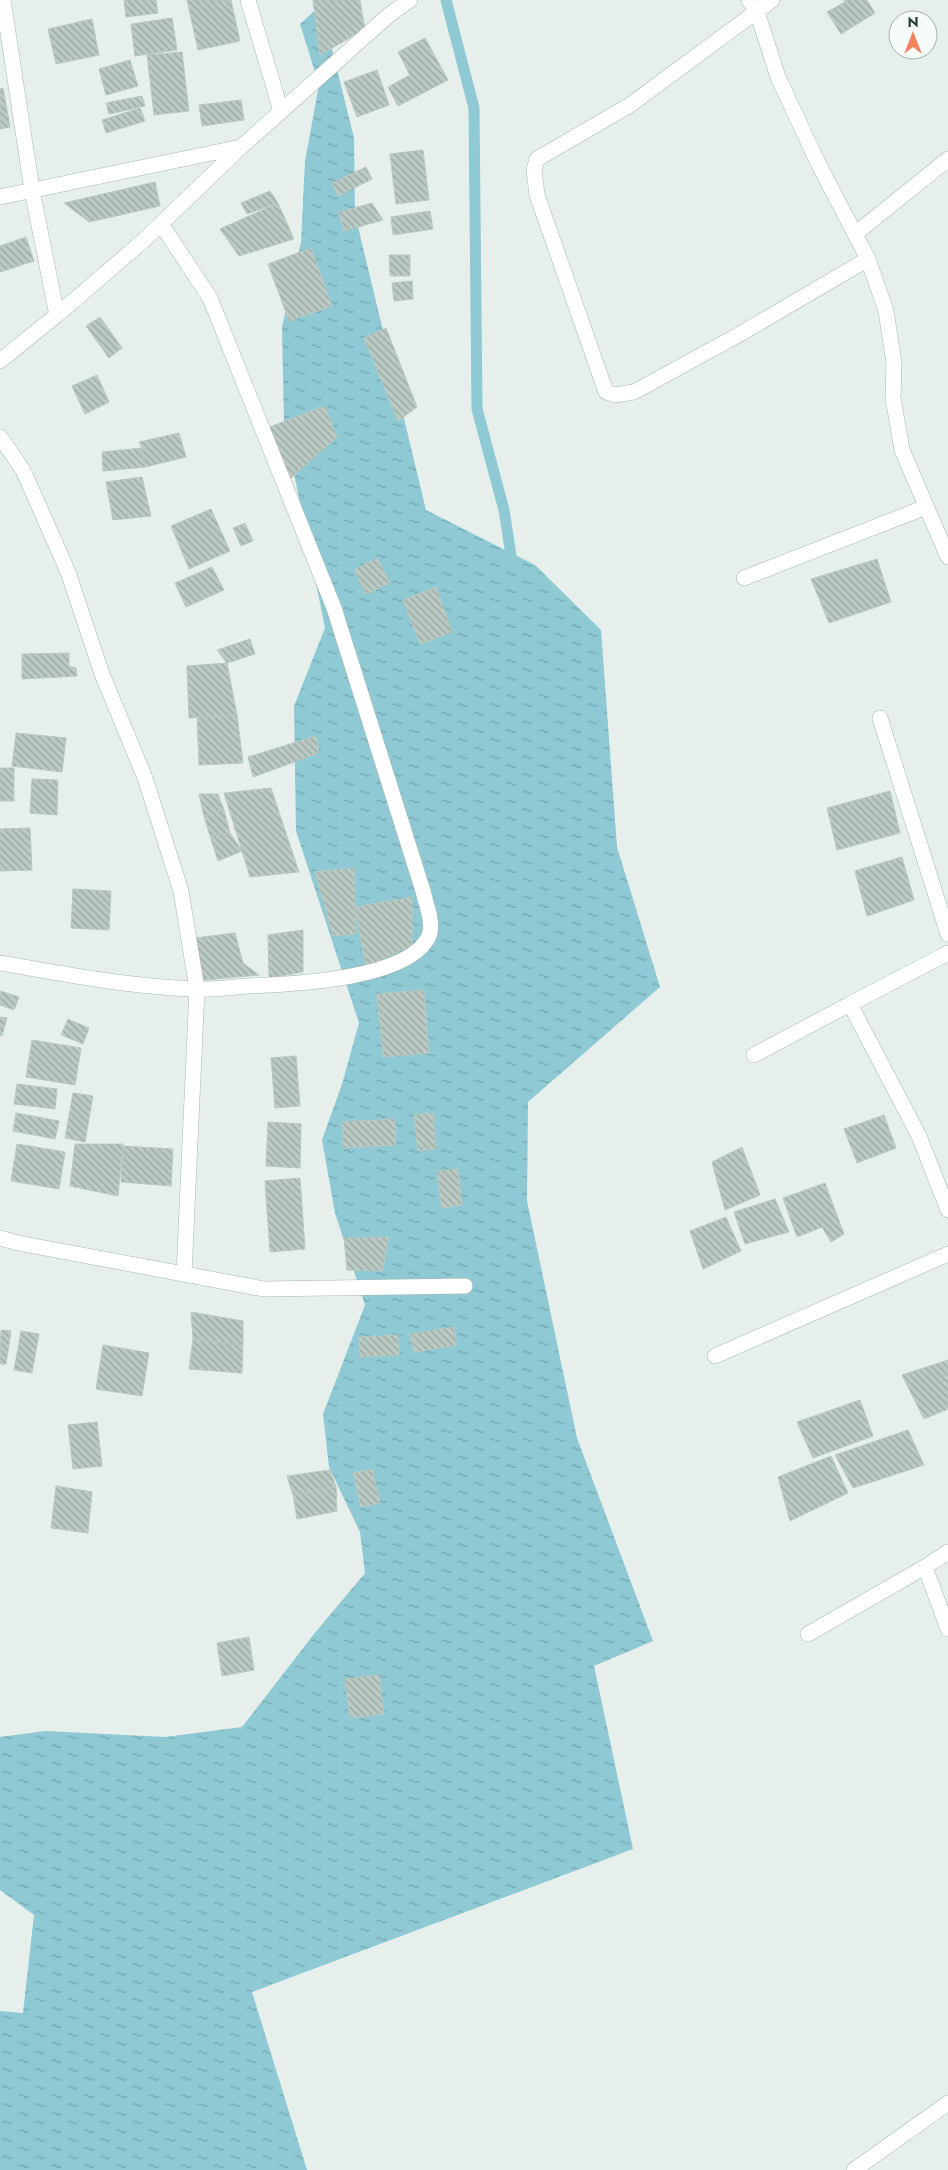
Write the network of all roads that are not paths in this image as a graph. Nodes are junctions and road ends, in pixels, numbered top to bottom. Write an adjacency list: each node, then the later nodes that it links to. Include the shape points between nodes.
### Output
1 (3, 0): 9 (street)
2 (248, 0): 6 (street)
3 (410, 0): 6 (street)
4 (772, 0): 5 (street)
5 (753, 6): 12 (street, via 778,78); 13 (street, via 630,105 537,159 534,170 537,195 606,392 615,396 634,392)
6 (281, 111): 7 (street)
7 (241, 147): 9 (street); 11 (street)
8 (948, 159): 12 (street)
9 (32, 190): 10 (street); 14 (street)
10 (0, 197)
11 (161, 224): 14 (street); 24 (street, via 210,298 334,608 430,921 430,934 415,954 364,974 304,983)
12 (856, 234): 13 (street)
13 (868, 259): 17 (street, via 886,311 894,363 893,398 902,450)
14 (58, 315): 15 (street)
15 (0, 361)
16 (0, 437): 24 (street, via 23,470 68,572 102,674 145,778 181,891)
17 (926, 508): 18 (street); 19 (street)
18 (948, 557)
19 (744, 578)
20 (880, 718): 21 (street)
21 (948, 934)
22 (948, 954): 25 (street)
23 (0, 963): 24 (street, via 103,980)
24 (196, 989): 30 (street)
25 (850, 1004): 26 (street); 27 (street, via 919,1136)
26 (754, 1055)
27 (948, 1210)
28 (0, 1238): 30 (street)
29 (948, 1254): 32 (street)
30 (184, 1274): 31 (street, via 264,1289)
31 (465, 1286)
32 (715, 1356)
33 (948, 1552): 34 (street)
34 (925, 1568): 35 (street); 36 (street)
35 (948, 1629)
36 (808, 1634)
37 (948, 2103): 38 (street)
38 (854, 2170)

